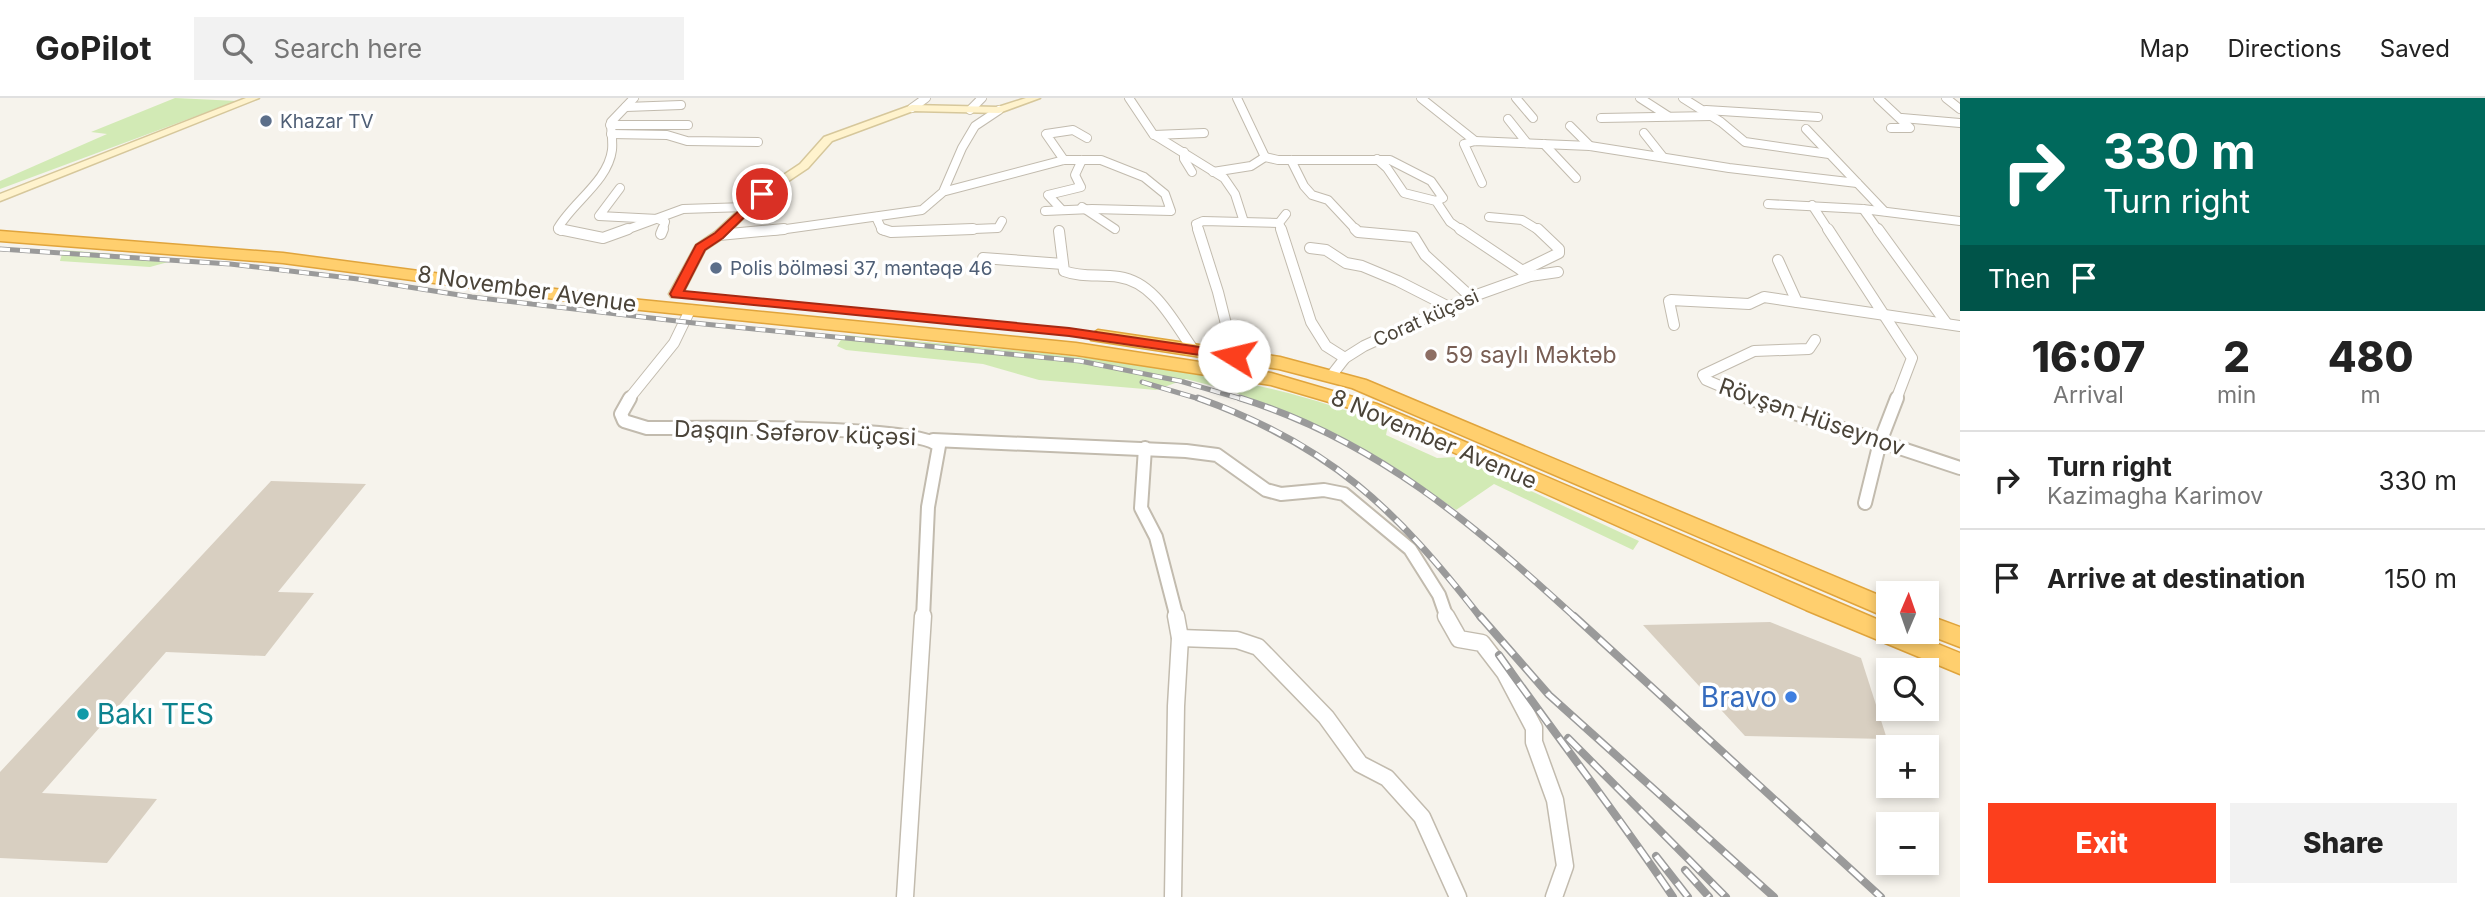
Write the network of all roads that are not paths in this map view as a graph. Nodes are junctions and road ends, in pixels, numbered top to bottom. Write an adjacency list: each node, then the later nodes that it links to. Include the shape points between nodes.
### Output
1 (254, 98): 62 (street)
2 (634, 98): 16 (street)
3 (926, 98): 17 (street)
4 (982, 98): 19 (street)
5 (1035, 98): 20 (street)
6 (1129, 98): 38 (street)
7 (1237, 98): 48 (street)
8 (1421, 98): 40 (street)
9 (1516, 98): 26 (street)
10 (1640, 98): 23 (street)
11 (1683, 98): 21 (street)
12 (1878, 98): 28 (street)
13 (1946, 98): 18 (street)
14 (681, 105): 15 (street)
15 (658, 106): 16 (street); 22 (street)
16 (626, 107): 35 (street)
17 (912, 108): 19 (street); 66 (street, via 828,139 804,166)
18 (1960, 109)
19 (970, 110): 20 (street)
20 (999, 110): 61 (street, via 982,119 968,136)
21 (1702, 110): 24 (street); 25 (street)
22 (653, 114)
23 (1668, 116): 24 (street); 27 (street)
24 (1712, 116): 46 (street, via 1745,142)
25 (1818, 117)
26 (1533, 118)
27 (1601, 118)
28 (1902, 118): 30 (street); 33 (street, via 1910,128)
29 (1508, 119): 42 (street)
30 (1960, 123)
31 (688, 125): 35 (street)
32 (1570, 126): 44 (street)
33 (1891, 128)
34 (1806, 129): 46 (street)
35 (610, 130): 41 (street, via 687,141); 75 (street, via 612,151 601,174 558,228 603,238)
36 (1203, 133): 38 (street)
37 (1644, 133): 47 (street)
38 (1154, 135): 45 (street)
39 (1087, 138): 50 (street, via 1073,130 1046,134)
40 (1475, 141): 42 (street); 58 (street, via 1463,146)
41 (758, 142)
42 (1527, 143): 43 (street)
43 (1544, 144): 44 (street); 57 (street)
44 (1590, 146): 47 (street)
45 (1184, 152): 54 (street); 55 (street)
46 (1829, 154): 59 (street)
47 (1663, 157): 53 (street)
48 (1265, 158): 52 (street); 55 (street, via 1251,166)
49 (1377, 159): 52 (street); 63 (street, via 1404,193); 63 (street, via 1390,160 1431,181 1443,198)
50 (1064, 160): 51 (street); 61 (street)
51 (1082, 160): 67 (street, via 1114,163 1144,177 1166,194 1171,211); 68 (street, via 1075,175 1081,187 1048,195)
52 (1291, 160): 93 (street, via 1312,195 1334,205 1358,232 1414,237 1425,255)
53 (1694, 161): 56 (street); 59 (street)
54 (1192, 172)
55 (1213, 172): 79 (street, via 1232,186)
56 (1701, 176)
57 (1576, 178)
58 (1482, 183)
59 (1857, 183): 71 (street)
60 (620, 188): 75 (street, via 599,216)
61 (946, 191): 73 (street, via 922,209)
62 (0, 196)
63 (1436, 201): 91 (street, via 1450,222)
64 (1768, 204): 65 (street)
65 (1812, 205): 69 (street); 97 (street)
66 (747, 206): 75 (street, via 692,208); 84 (street)
67 (1082, 207): 68 (street); 81 (street)
68 (1061, 209): 70 (street)
69 (1863, 209): 71 (street); 98 (street)
70 (1045, 211)
71 (1884, 211): 77 (street)
72 (1286, 214): 80 (street)
73 (876, 216): 76 (street, via 884,232 981,230 998,228); 84 (street)
74 (1489, 217): 91 (street, via 1525,219 1559,249)
75 (658, 219): 83 (street, via 665,222)
76 (1002, 221)
77 (1960, 221)
78 (0, 222): 92 (highway, 8 November Avenue, via 403,257)
79 (1244, 222): 80 (street); 103 (street, via 1196,224)
80 (1279, 223): 104 (street, via 1299,293 1315,327 1326,345)
81 (1115, 229)
82 (1059, 231): 89 (street)
83 (661, 234)
84 (719, 235): 92 (street, via 700,248)
85 (0, 236): 96 (highway, 8 November Avenue, via 283,258)
86 (1310, 248): 95 (street, via 1326,250)
87 (983, 258): 89 (street)
88 (1778, 260): 94 (street)
89 (1063, 264): 102 (street, via 1069,273 1138,282)
90 (1558, 272): 91 (street, Corat küçəsi)
91 (1526, 273): 93 (street, Corat küçəsi)
92 (676, 294): 102 (highway, 8 November Avenue, via 938,318)
93 (1471, 296): 95 (street, Corat küçəsi)
94 (1797, 302): 97 (street); 99 (street, via 1764,297 1749,304 1671,300)
95 (1449, 307): 104 (street, Corat küçəsi)
96 (690, 310): 106 (street, Daşqın Səfərov küçəsi, via 674,343 627,402 621,414 624,421 647,428 804,429); 115 (highway, 8 November Avenue, via 1076,349 1312,389 1381,412)
97 (1885, 316): 98 (street); 107 (street, via 1912,358)
98 (1947, 324): 100 (street)
99 (1674, 325)
100 (1960, 326)
101 (1815, 340): 107 (street, Rövşən Hüseynov, via 1809,349 1754,351 1703,375 1764,405)
102 (1193, 349): 103 (highway, 8 November Avenue)
103 (1234, 356): 105 (highway, 8 November Avenue)
104 (1345, 358): 105 (street, Corat küçəsi)
105 (1331, 376): 111 (highway, 8 November Avenue, via 1389,395)
106 (933, 440): 108 (street); 116 (street, Daşqın Səfərov küçəsi, via 939,446 939,457 928,507)
107 (1880, 442): 109 (street, Rövşən Hüseynov); 110 (street)
108 (1145, 448): 114 (street, via 1141,508 1156,537 1174,595); 119 (street, via 1217,455 1266,490 1281,494 1324,490 1343,494 1410,548 1439,595 1450,627 1459,639 1482,643 1506,674 1534,728 1534,742 1555,800 1565,866)
109 (1960, 468)
110 (1865, 503)
111 (1876, 603)
112 (1939, 629): 113 (highway)
113 (1960, 637)
114 (1180, 638): 117 (street); 118 (street, via 1237,640 1258,647 1326,717 1360,764 1387,778 1422,817)
115 (1960, 664)
116 (905, 897)
117 (1173, 897)
118 (1458, 897)
119 (1554, 897)

